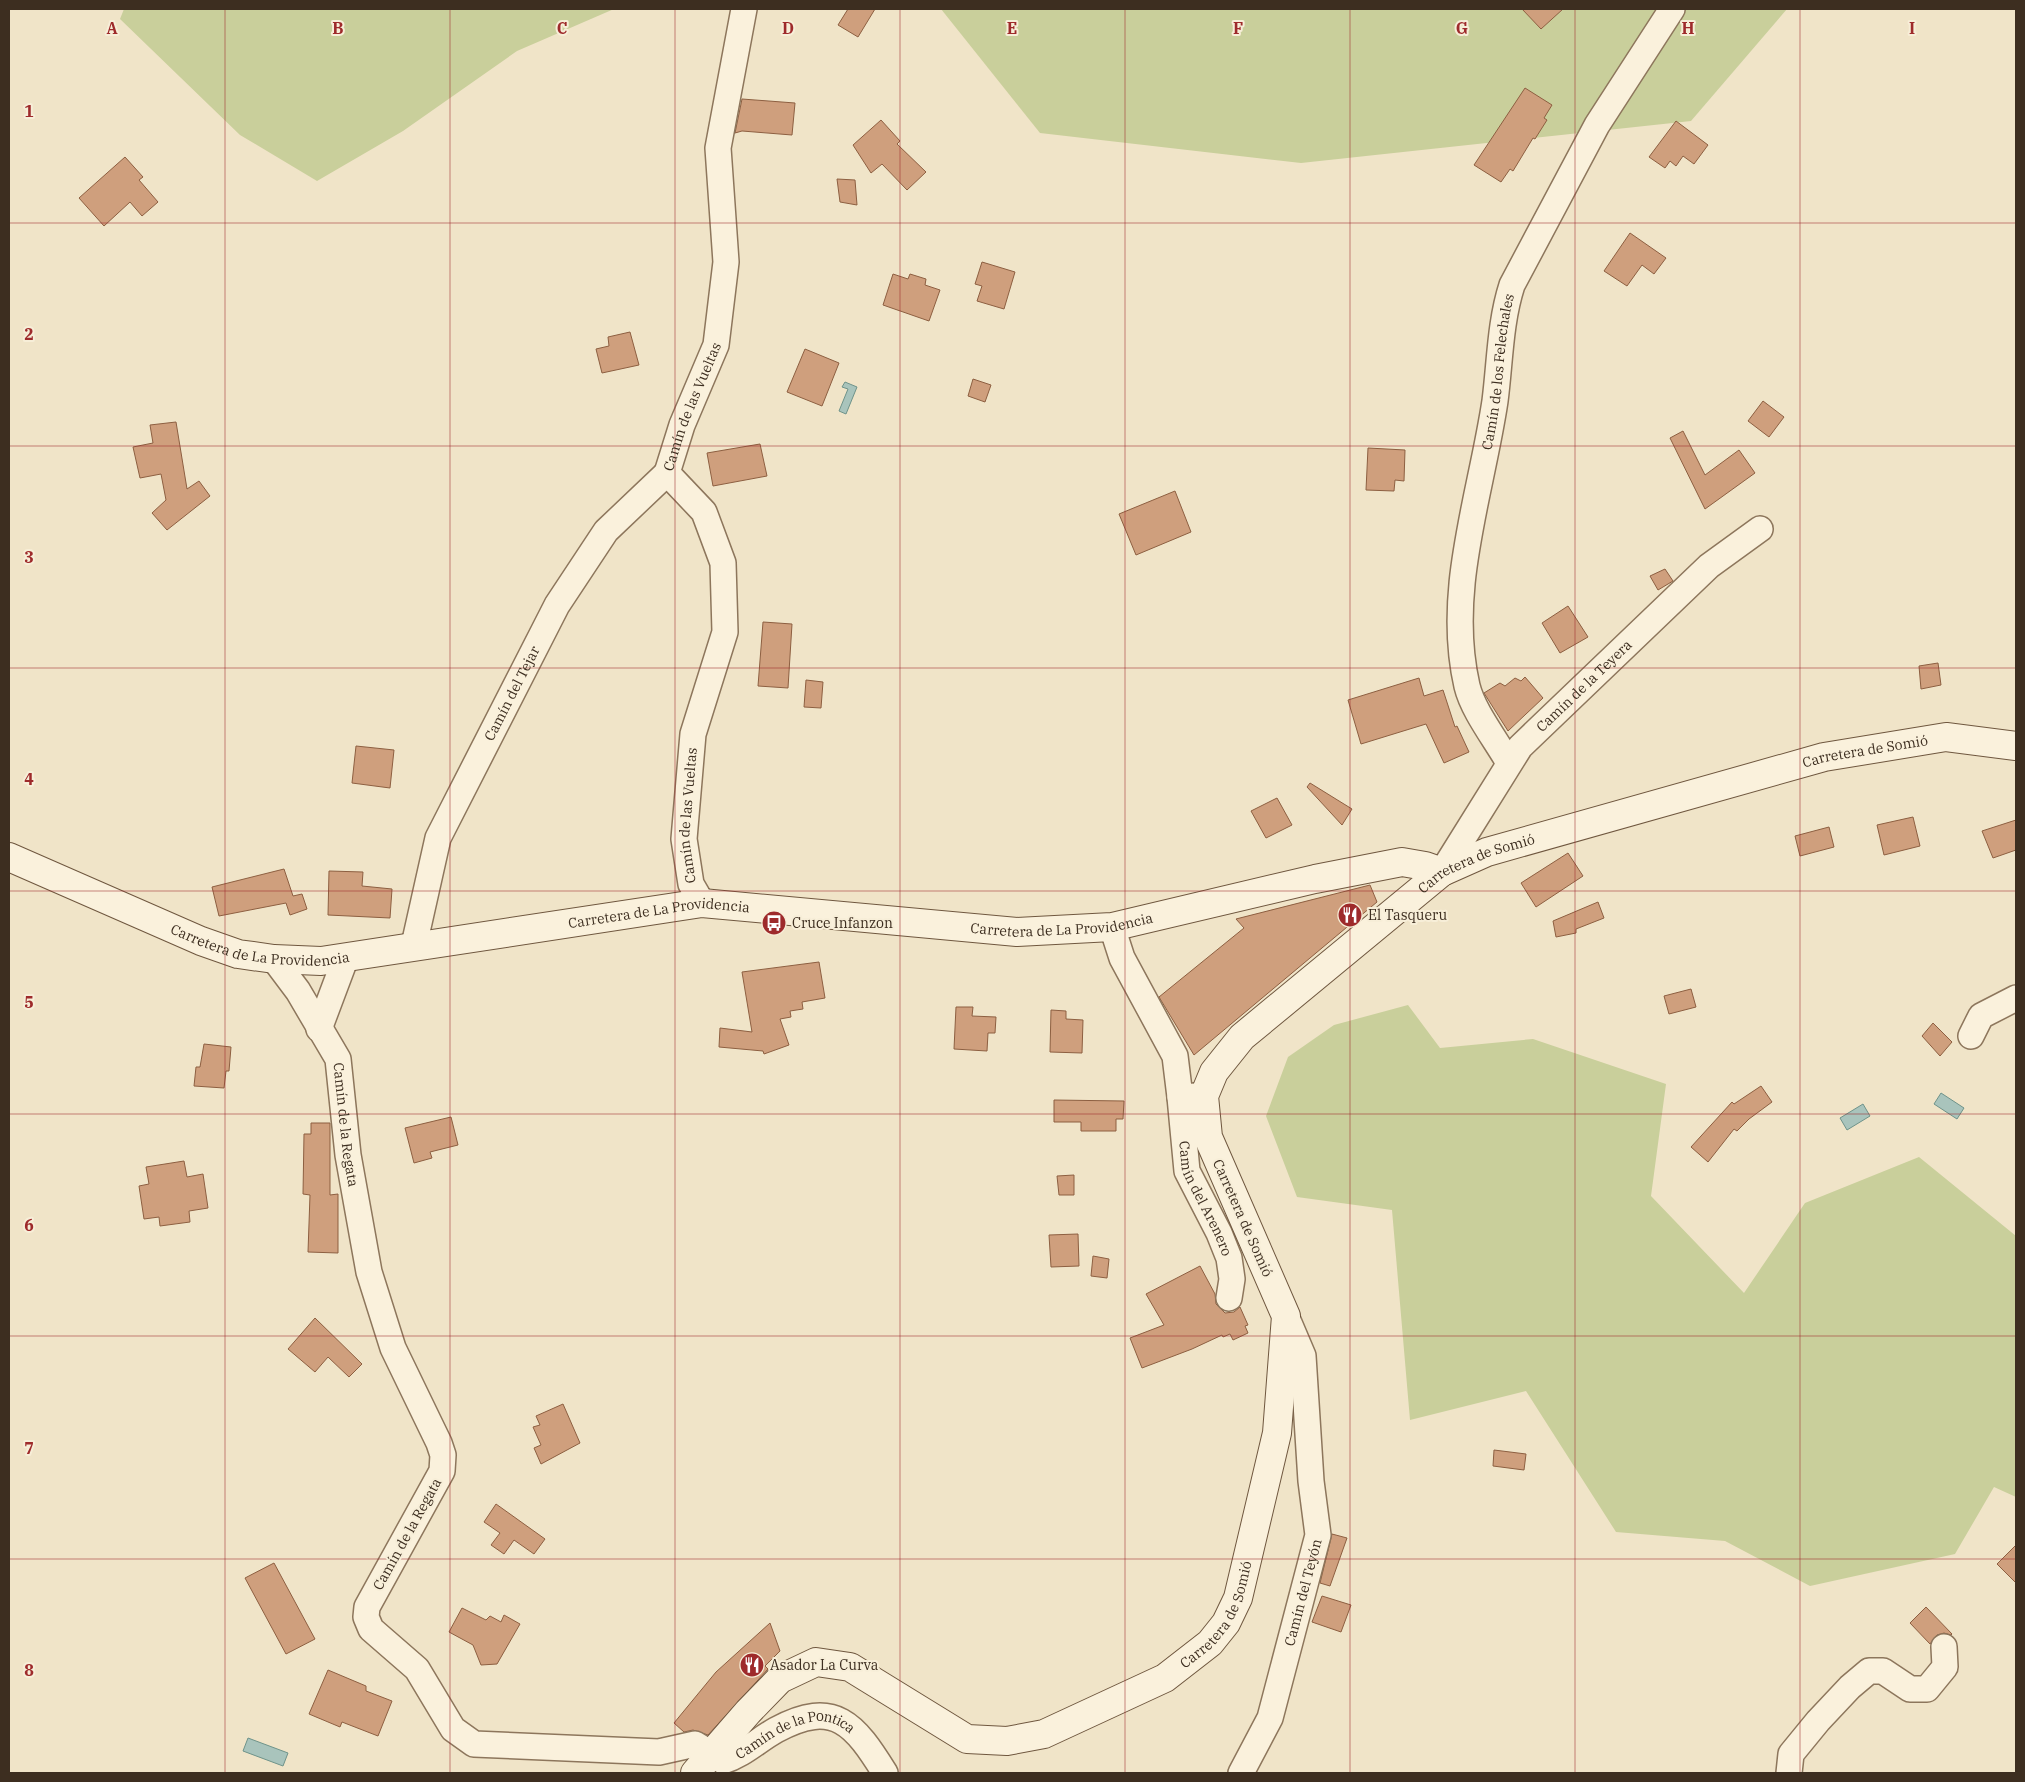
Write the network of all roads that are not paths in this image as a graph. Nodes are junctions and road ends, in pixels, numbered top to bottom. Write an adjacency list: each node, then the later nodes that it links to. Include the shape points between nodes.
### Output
1 (744, 9): 3 (street, Camín de las Vueltas, via 718,148 726,262 716,345 682,425)
2 (1672, 9): 6 (street, Camín de los Felechales, via 1597,125 1512,285 1505,306 1494,402 1463,574 1458,630 1467,687)
3 (668, 473): 9 (street, Camín de las Vueltas, via 704,512 723,563 726,632 694,734 684,838 691,884); 11 (street, Camín del Tejar, via 606,531 558,605 438,838)
4 (1760, 529): 6 (street, Camín de la Teyera, via 1709,566 1531,736)
5 (2016, 746): 8 (street, Carretera de Somió, via 1946,737 1824,758 1488,852)
6 (1509, 763): 8 (street, Camín de la Teyera)
7 (9, 857): 13 (street, Carretera de La Providencia, via 201,941 238,954)
8 (1442, 872): 10 (street, Carretera de La Providencia, via 1402,862); 19 (street, Carretera de Somió, via 1242,1037)
9 (702, 903): 10 (street, Carretera de La Providencia, via 1017,932); 11 (street, Carretera de La Providencia)
10 (1112, 927): 19 (street, Camín del Arenero, via 1122,958 1175,1056)
11 (414, 945): 12 (street, Carretera de La Providencia)
12 (346, 957): 13 (street, Carretera de La Providencia, via 321,961); 15 (street)
13 (274, 959): 14 (street, Camín de la Regata)
14 (298, 990): 15 (street, via 317,994); 17 (street, Camín de la Regata)
15 (336, 990): 17 (street)
16 (2016, 998): 18 (street, via 1981,1016)
17 (320, 1029): 23 (street, Camín de la Regata, via 338,1059 348,1155 369,1272 393,1348 443,1454 442,1471 367,1606 366,1617 371,1629 417,1669 453,1729 474,1744 659,1752 695,1744)
18 (1971, 1036)
19 (1192, 1096): 20 (street, Camín del Arenero, via 1187,1171 1229,1258 1232,1279); 21 (street, Carretera de Somió)
20 (1229, 1298)
21 (1286, 1316): 23 (street, Carretera de Somió, via 1277,1433 1238,1598 1226,1623 1210,1643 1165,1678 1044,1734 1007,1741 967,1739 850,1667 816,1662 780,1679); 26 (street, Camín del Teyón, via 1303,1356 1318,1535 1270,1718)
22 (1944, 1647): 27 (street, via 1944,1667 1927,1689 1910,1689 1883,1671 1869,1671 1850,1686 1791,1754)
23 (714, 1754): 24 (street, Carretera de Somió); 25 (street, Camín de la Pontica, via 723,1761 734,1758 805,1717 830,1715 864,1740)
24 (695, 1773)
25 (885, 1773)
26 (1241, 1773)
27 (1789, 1773)

